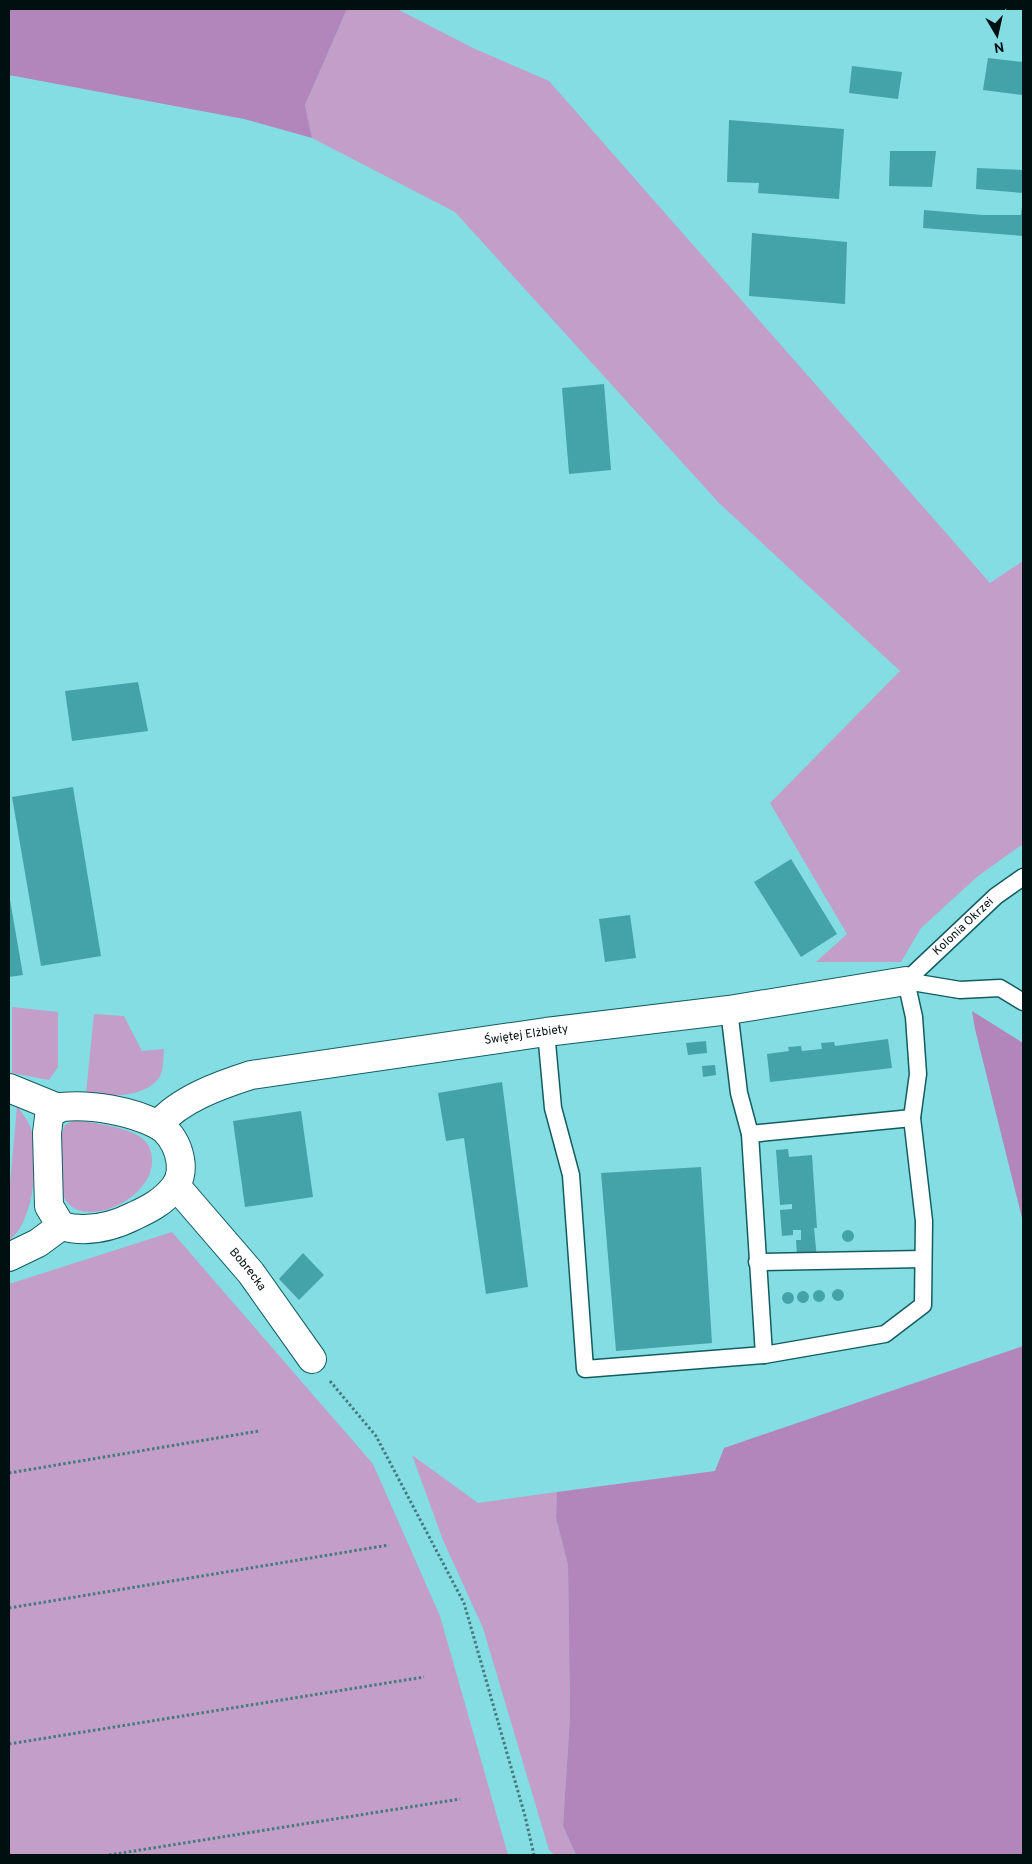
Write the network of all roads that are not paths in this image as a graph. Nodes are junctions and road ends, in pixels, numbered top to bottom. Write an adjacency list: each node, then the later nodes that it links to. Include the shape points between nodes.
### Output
1 (1023, 878): 2 (lane, Kolonia Okrzei, via 996,896)
2 (906, 981): 3 (lane, via 960,990 1000,988); 4 (street, Świętej Elżbiety); 8 (lane, via 914,1017 918,1074)
3 (1023, 1002)
4 (729, 1010): 5 (street, Świętej Elżbiety); 10 (lane, via 739,1093)
5 (546, 1032): 9 (street, Świętej Elżbiety, via 251,1075 184,1104); 16 (lane, via 553,1108 571,1175 585,1369)
6 (9, 1088): 7 (street)
7 (58, 1108): 9 (street, via 80,1106 128,1114); 12 (street, via 48,1120 47,1182 49,1206)
8 (912, 1118): 10 (lane); 14 (lane, via 924,1222)
9 (158, 1125): 11 (street, via 169,1133 178,1151)
10 (750, 1134): 15 (lane)
11 (176, 1186): 12 (street, via 154,1206 121,1223 87,1230); 17 (street, Bobrecka, via 250,1273)
12 (61, 1226): 13 (street, via 38,1243)
13 (9, 1257)
14 (923, 1259): 15 (lane); 16 (lane, via 923,1305 885,1334)
15 (757, 1262): 16 (lane)
16 (764, 1355)
17 (312, 1359)

